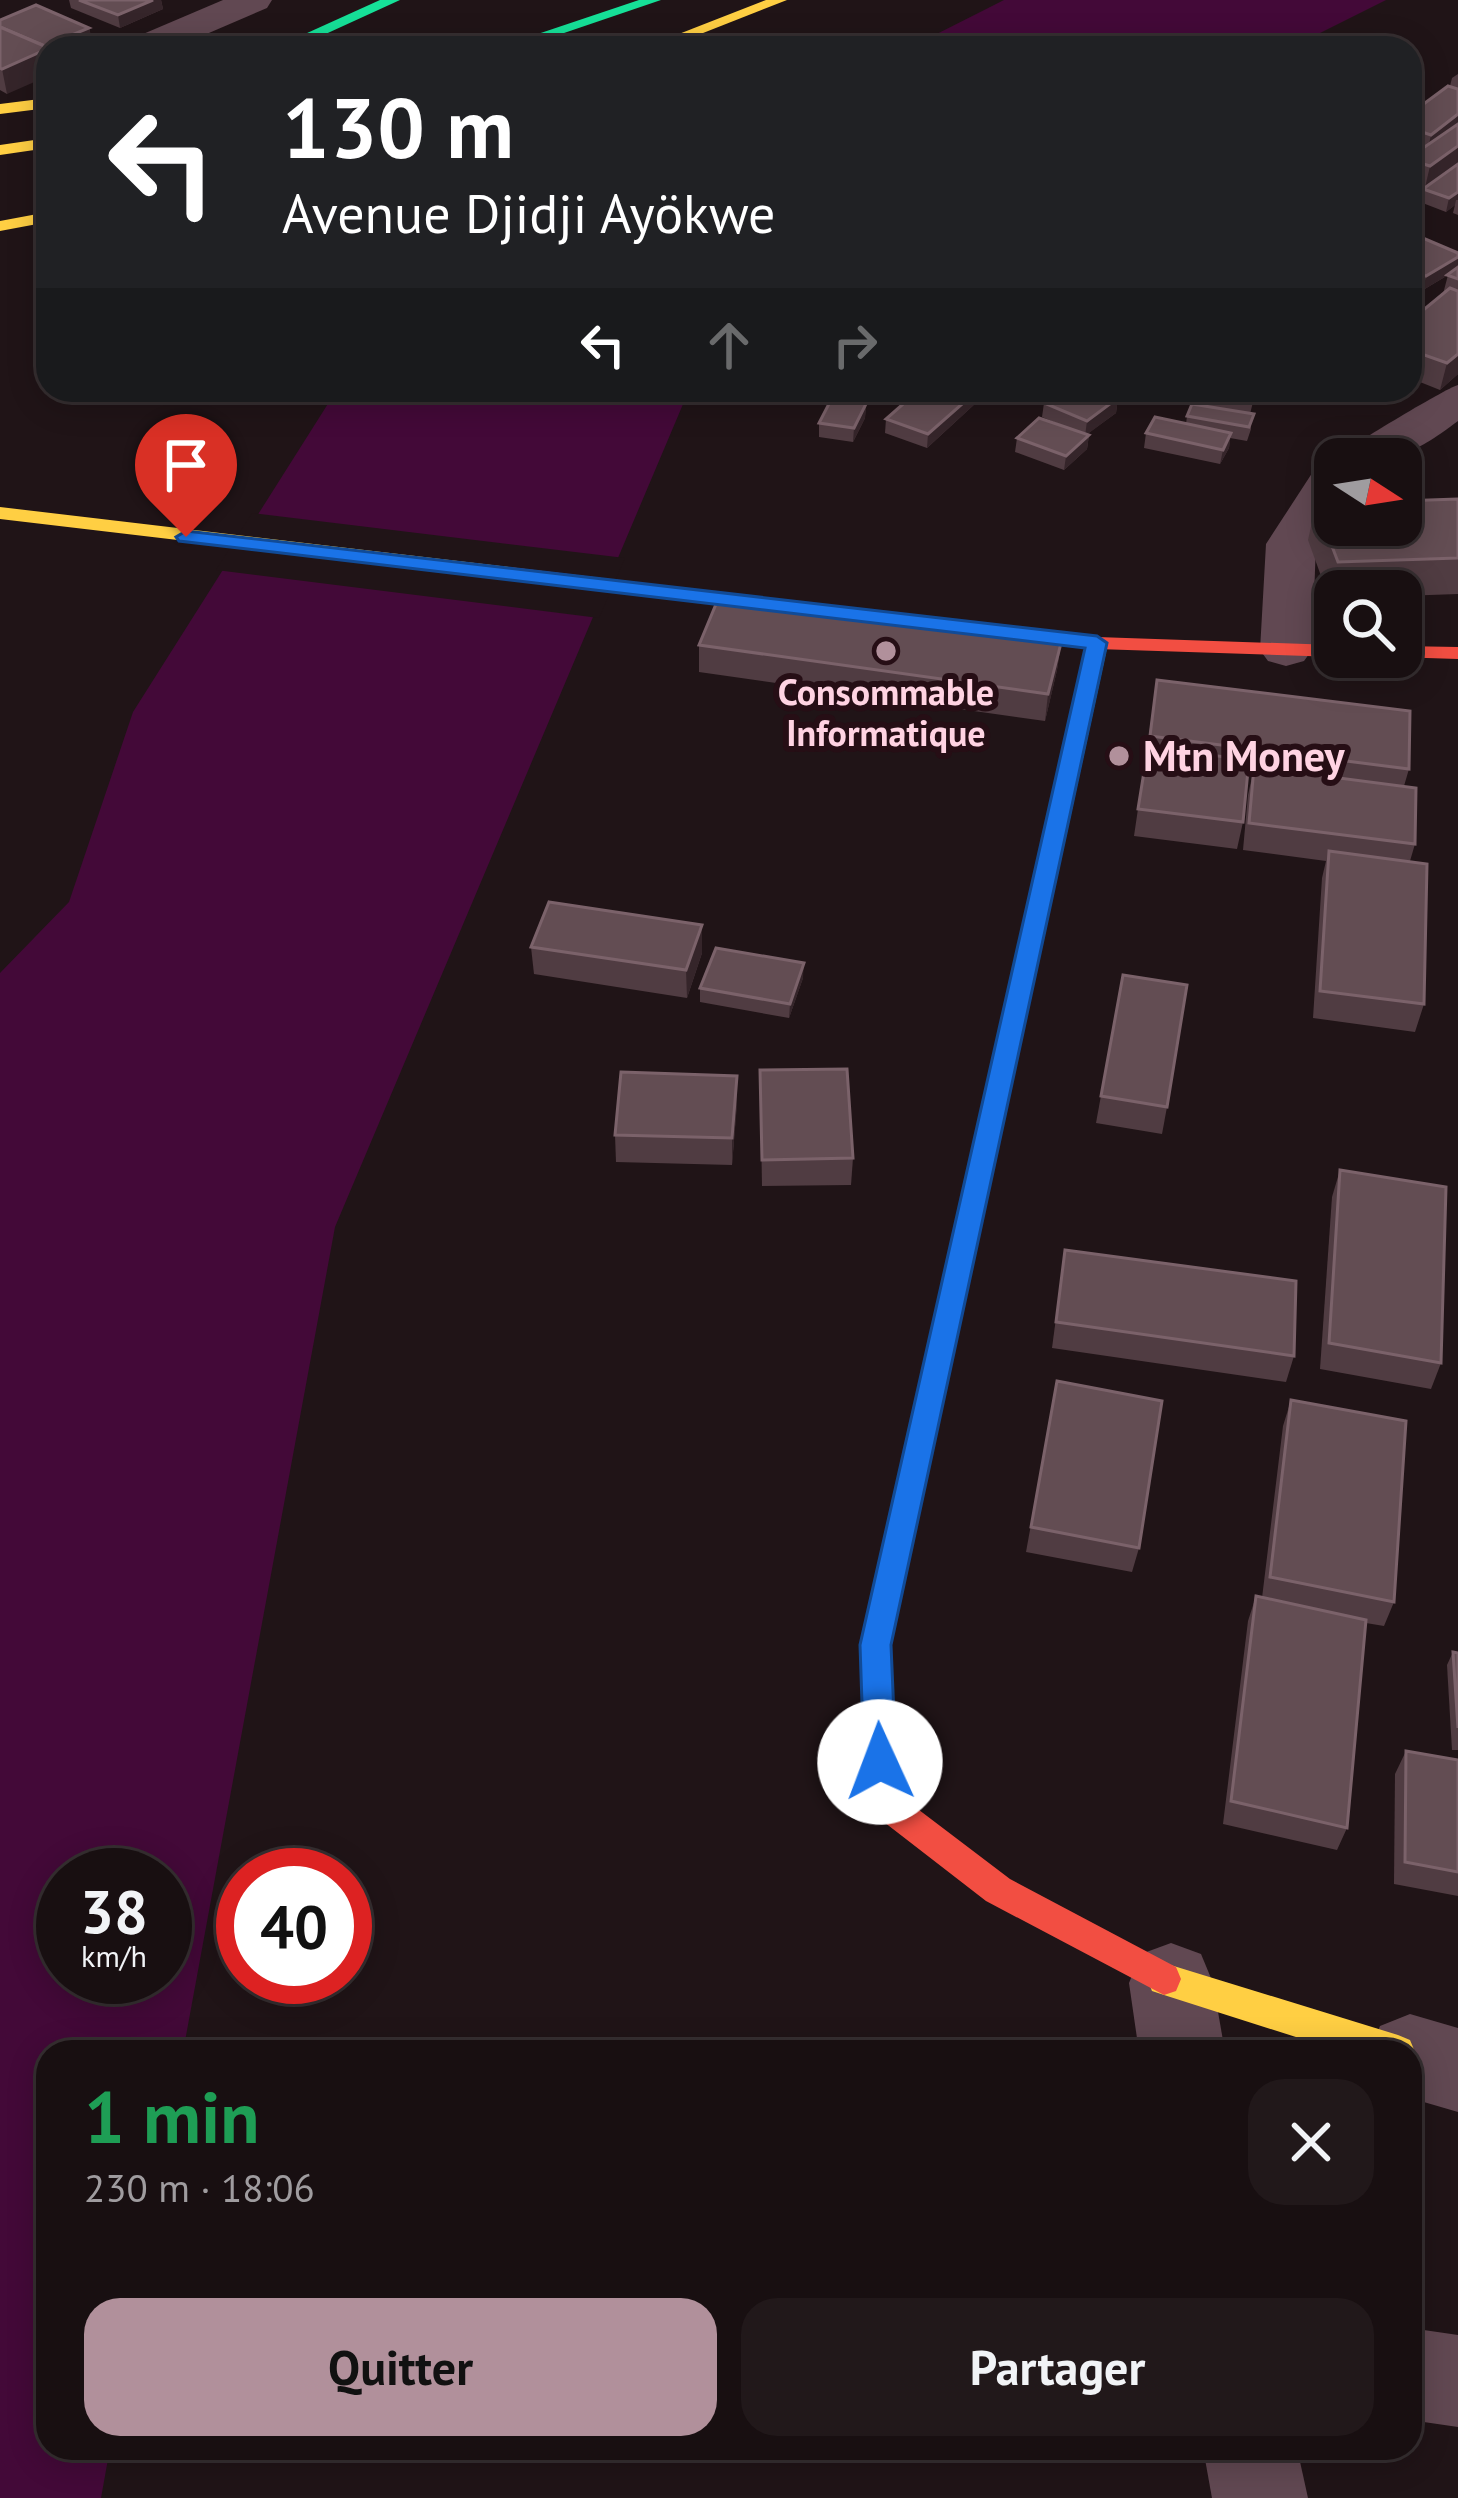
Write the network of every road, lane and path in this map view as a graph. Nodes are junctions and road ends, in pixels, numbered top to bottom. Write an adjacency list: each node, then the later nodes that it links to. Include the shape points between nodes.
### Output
1 (254, 0): 5 (street)
2 (393, 0): 6 (main road)
3 (654, 0): 7 (main road)
4 (780, 0): 8 (main road)
5 (170, 36)
6 (310, 36)
7 (542, 36)
8 (683, 36)
9 (36, 104): 10 (main road)
10 (0, 109)
11 (36, 144): 12 (main road)
12 (0, 149)
13 (36, 219): 14 (main road)
14 (0, 226)
15 (1458, 399): 16 (street)
16 (1436, 435)
17 (1314, 508): 20 (street, via 1291,544)
18 (0, 513): 19 (main road)
19 (1097, 643): 20 (main road); 24 (main road, via 876,1645 882,1801)
20 (1286, 650): 21 (main road)
21 (1314, 651)
22 (1422, 652): 23 (main road)
23 (1458, 653)
24 (1176, 2018): 25 (main road)
25 (1320, 2040)
26 (1422, 2060): 27 (street)
27 (1458, 2070)
28 (1422, 2376): 29 (street)
29 (1458, 2381)
30 (1252, 2460): 31 (street)
31 (1260, 2498)

